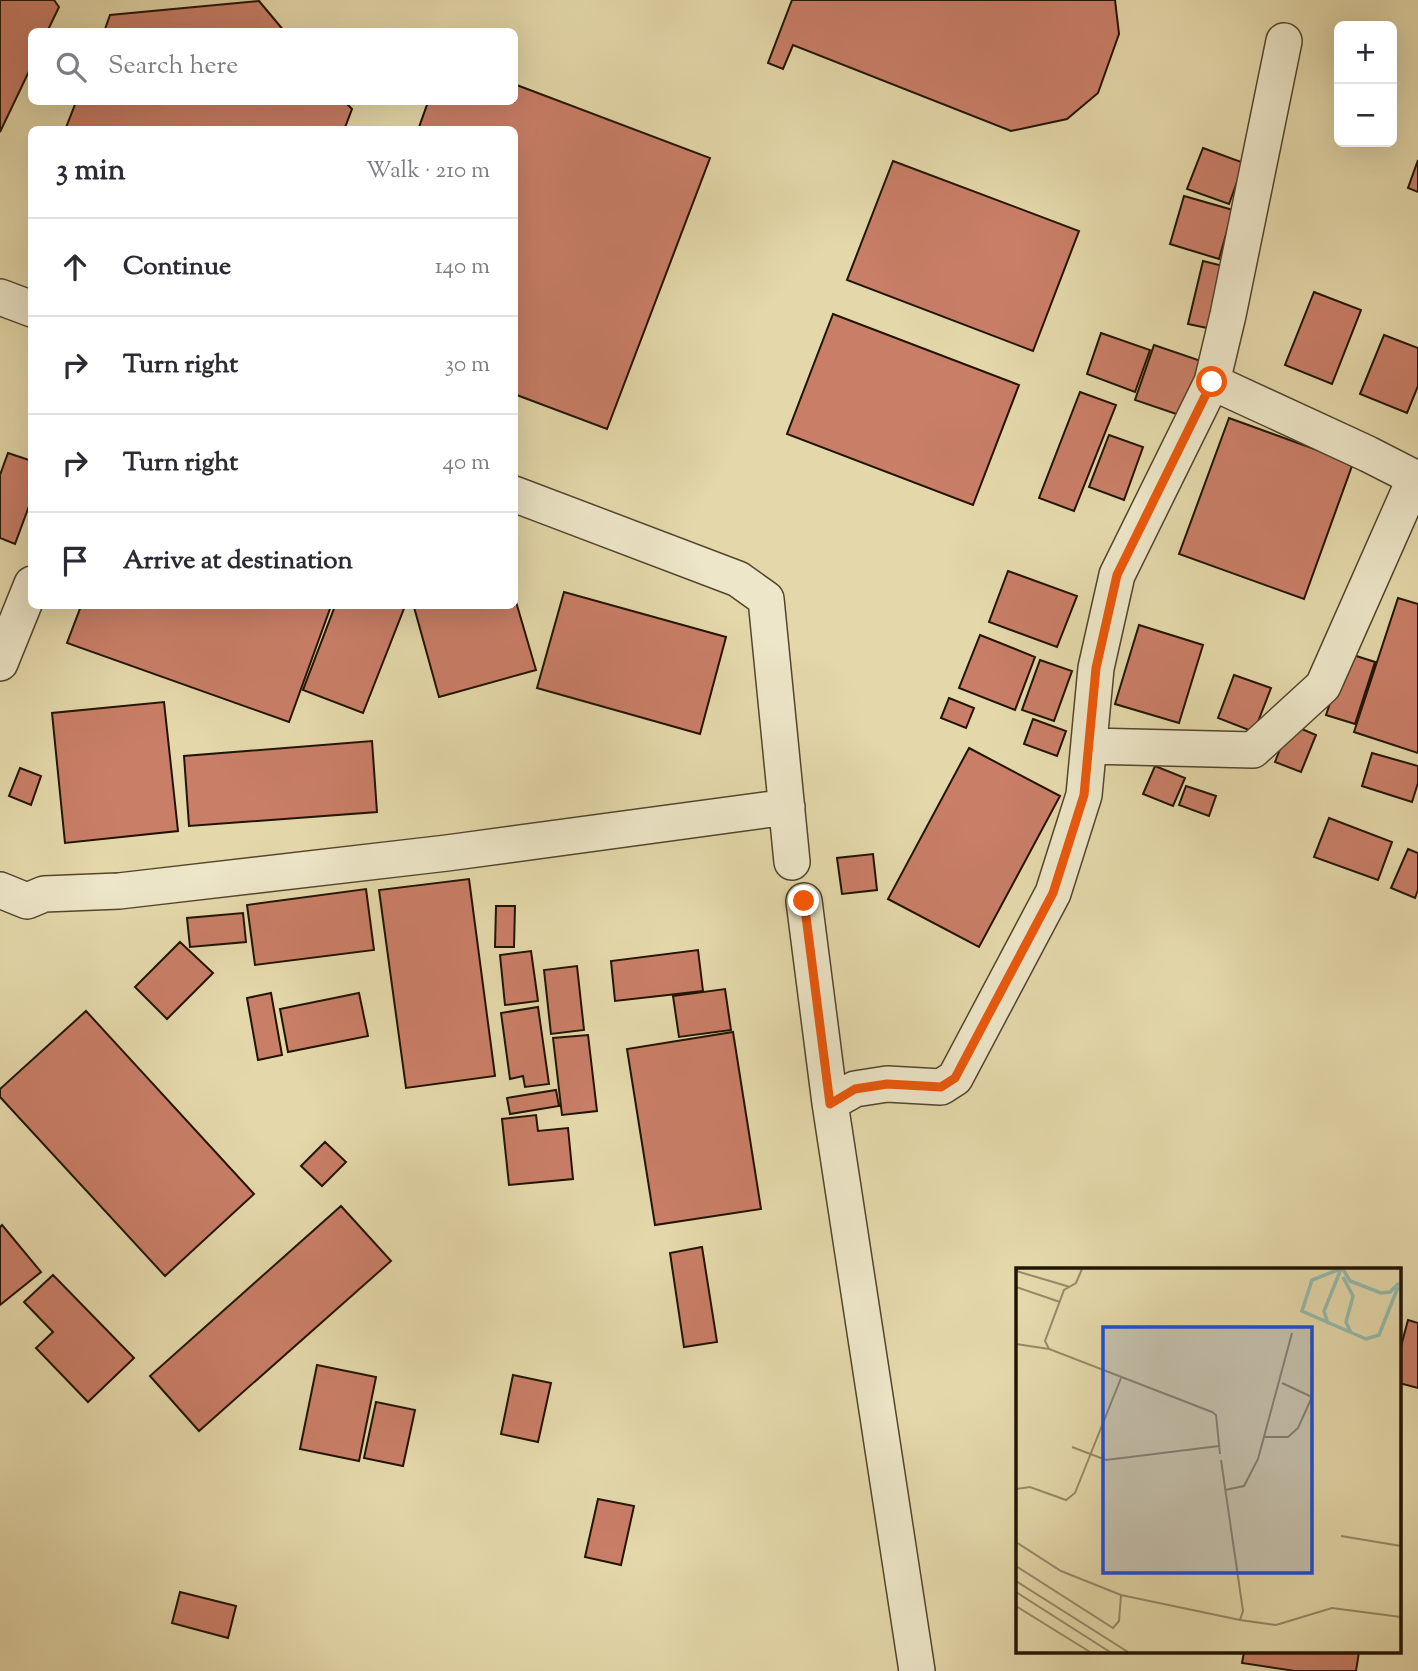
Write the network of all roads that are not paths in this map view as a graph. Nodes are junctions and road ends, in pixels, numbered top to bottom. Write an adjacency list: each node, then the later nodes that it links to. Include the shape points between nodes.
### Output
1 (1284, 41): 4 (lane)
2 (0, 297): 3 (lane)
3 (28, 308)
4 (1212, 382): 8 (lane, via 1117,575 1096,668); 8 (lane, via 1415,478 1323,686 1253,750)
5 (518, 496): 9 (lane, via 738,579 766,599)
6 (28, 594): 7 (lane)
7 (0, 663)
8 (1090, 746): 13 (lane, via 1084,795 1053,893 955,1078 941,1087 887,1084 855,1089)
9 (787, 807): 10 (lane); 11 (lane, via 447,853 119,891 44,894 27,901)
10 (792, 862)
11 (0, 890)
12 (804, 901): 13 (lane)
13 (830, 1104): 14 (lane)
14 (917, 1671)

